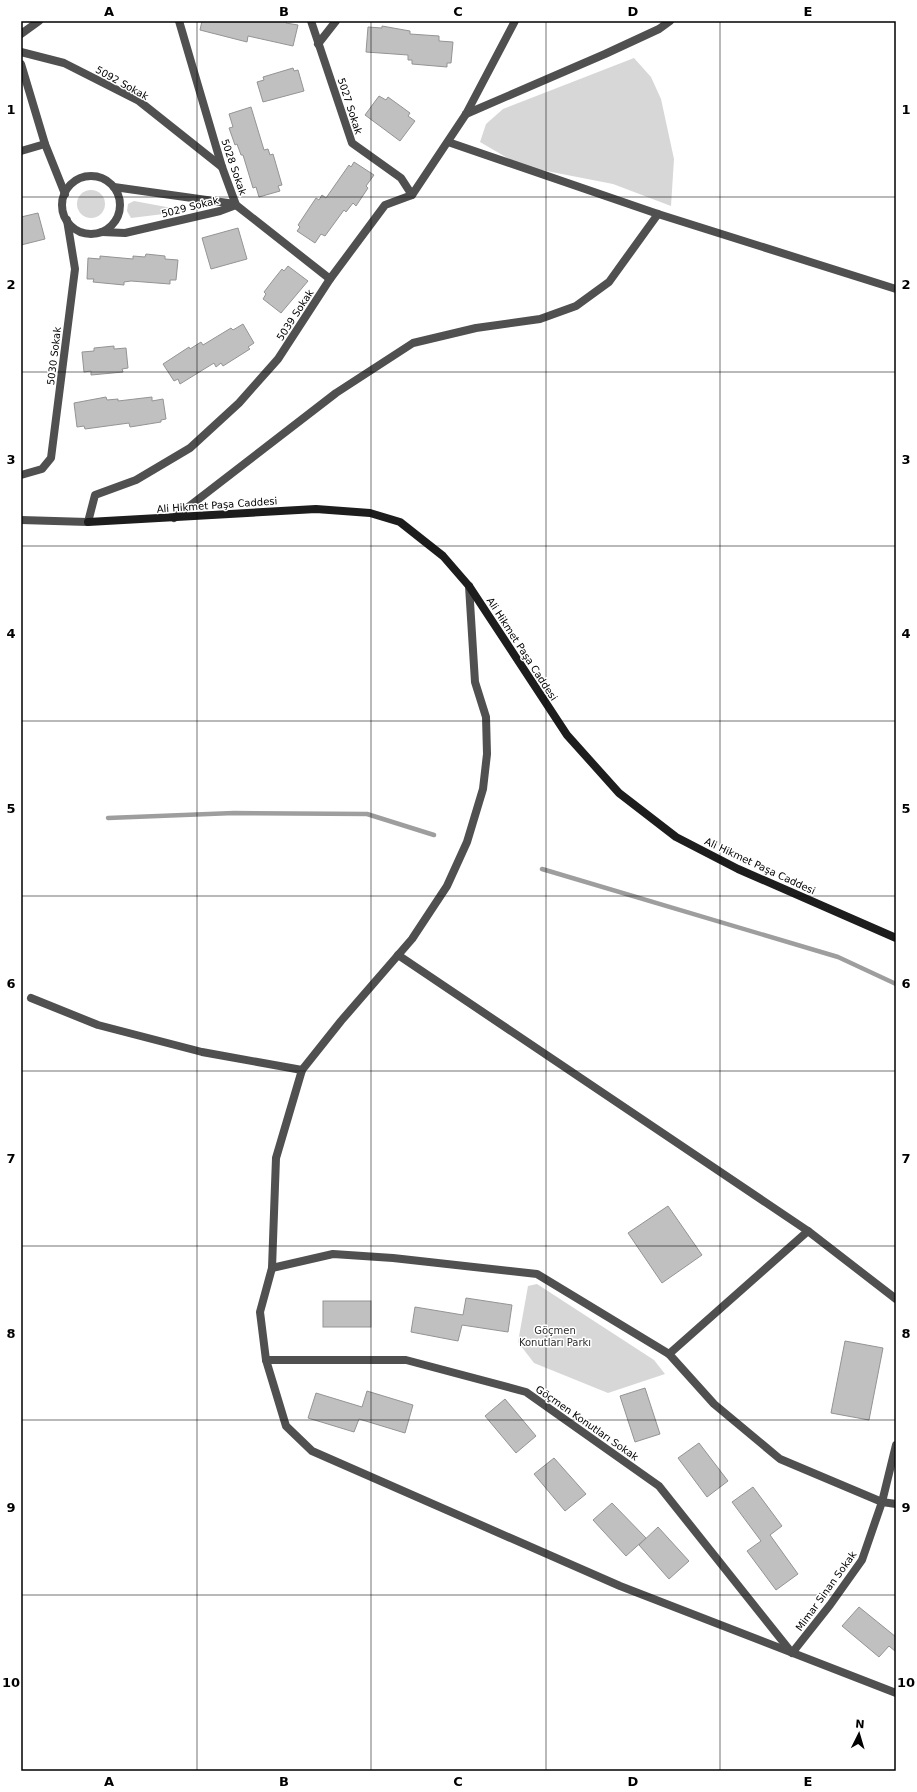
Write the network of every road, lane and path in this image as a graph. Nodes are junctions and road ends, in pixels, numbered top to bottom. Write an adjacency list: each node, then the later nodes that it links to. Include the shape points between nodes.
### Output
1 (39, 21): 7 (street)
2 (179, 21): 15 (street, 5028 Sokak)
3 (311, 21): 8 (street, 5027 Sokak)
4 (336, 21): 8 (street)
5 (515, 21): 11 (street)
6 (670, 21): 11 (street, via 659,29 605,54)
7 (21, 34)
8 (318, 44): 18 (street, 5027 Sokak, via 352,143 401,178)
9 (21, 52): 15 (street, 5092 Sokak, via 64,63 139,101)
10 (21, 64): 13 (street)
11 (466, 114): 12 (street)
12 (448, 142): 18 (street); 20 (street)
13 (45, 144): 14 (street); 17 (street)
14 (21, 151)
15 (222, 167): 19 (street, 5028 Sokak)
16 (114, 187): 17 (street, via 103,178 85,176 70,186); 19 (street, 5029 Sokak); 22 (street, via 120,198 118,215 108,229)
17 (65, 194): 21 (street, via 63,207)
18 (412, 195): 23 (street, 5039 Sokak, via 384,205)
19 (236, 204): 22 (street, 5029 Sokak, via 220,211 125,233); 23 (street, 5028 Sokak)
20 (658, 214): 24 (street); 26 (street, via 609,282 576,306 540,319 476,328 413,343 336,392)
21 (67, 220): 22 (street, via 81,232); 25 (street, 5030 Sokak, via 75,269 51,458 42,469)
22 (99, 232)
23 (330, 279): 28 (street, 5039 Sokak, via 278,359 239,403 190,448 136,480 95,495)
24 (896, 288)
25 (21, 475)
26 (174, 518): 28 (main road, Ali Hikmet Paşa Caddesi); 29 (main road, Ali Hikmet Paşa Caddesi, via 316,509 370,513 400,522 418,535 443,556)
27 (21, 520): 28 (street)
28 (88, 522)
29 (469, 586): 30 (main road, Ali Hikmet Paşa Caddesi, via 567,735 619,793 676,837 738,869); 31 (street, via 475,682 486,718 487,754 483,789 467,842 447,886 412,939)
30 (896, 938)
31 (398, 955): 33 (street); 34 (street)
32 (31, 998): 33 (street, via 98,1026 202,1052)
33 (302, 1070): 35 (street, via 276,1158)
34 (808, 1230): 36 (street); 37 (street)
35 (272, 1268): 37 (street, via 333,1254 537,1274); 38 (street, via 260,1312)
36 (896, 1299)
37 (669, 1354): 40 (street, via 714,1404 780,1459)
38 (266, 1360): 42 (street, via 286,1426 312,1451 620,1586); 42 (street, Göçmen Konutları Sokak, via 406,1360 526,1392 659,1486)
39 (896, 1445): 40 (street, Mimar Sinan Sokak)
40 (882, 1502): 41 (street); 42 (street, Mimar Sinan Sokak, via 862,1560)
41 (896, 1504)
42 (792, 1653): 43 (street)
43 (896, 1693)

